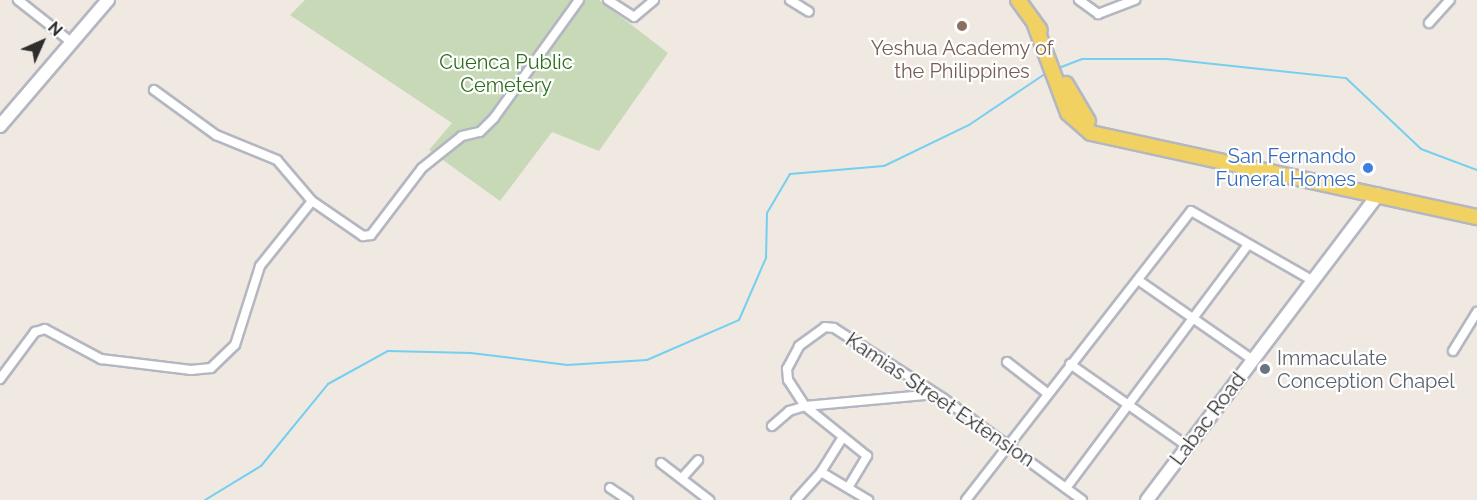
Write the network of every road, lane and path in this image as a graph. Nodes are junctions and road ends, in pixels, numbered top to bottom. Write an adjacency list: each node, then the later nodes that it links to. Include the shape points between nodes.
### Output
1 (18, 0): 13 (street)
2 (108, 0): 13 (street)
3 (579, 0): 17 (street, via 494,118 480,132 462,136 422,168 372,235 363,236)
4 (608, 0): 5 (street, via 634,17)
5 (654, 0)
6 (790, 0): 11 (street)
7 (1018, 0): 16 (main road, via 1043,37 1068,99 1088,122 1129,142)
8 (1079, 0): 9 (street, via 1098,14)
9 (1135, 0)
10 (1450, 0): 12 (street)
11 (808, 12)
12 (1429, 23)
13 (71, 42): 15 (street)
14 (154, 90): 17 (street, via 216,135 277,160)
15 (0, 126)
16 (1378, 195): 18 (main road); 21 (street, Labac Road)
17 (312, 201): 28 (street, via 260,266 235,345 211,368 191,370 101,359 45,329 36,332)
18 (1477, 217)
19 (1248, 245): 20 (street, via 1191,211); 21 (street); 23 (street)
20 (1138, 280): 23 (street); 27 (street)
21 (1312, 281): 25 (street, Labac Road)
22 (1477, 312): 24 (street)
23 (1192, 321): 25 (street); 32 (street)
24 (1454, 351)
25 (1253, 360): 36 (street, Labac Road)
26 (1007, 362): 29 (street)
27 (1070, 364): 29 (street); 32 (street)
28 (0, 378)
29 (1047, 393): 35 (street)
30 (935, 394): 31 (street); 31 (street, Kamias Street Extension, via 825,327 799,346 787,369 788,380); 35 (street, Kamias Street Extension)
31 (805, 406): 33 (street, via 789,411); 34 (street, Kamias Street Extension)
32 (1128, 406): 36 (street); 43 (street)
33 (772, 426)
34 (842, 438): 39 (street); 41 (street, Kamias Street Extension, via 867,456)
35 (1007, 444): 43 (street, Kamias Street Extension); 48 (street)
36 (1187, 446): 50 (street, Labac Road)
37 (698, 460): 40 (street)
38 (661, 463): 40 (street)
39 (821, 472): 41 (street); 46 (street)
40 (682, 478): 44 (street)
41 (849, 486): 47 (street)
42 (610, 488): 45 (street)
43 (1066, 488): 49 (street, Kamias Street Extension)
44 (704, 499)
45 (628, 500)
46 (796, 500)
47 (868, 500)
48 (966, 500)
49 (1082, 500)
50 (1147, 500)

